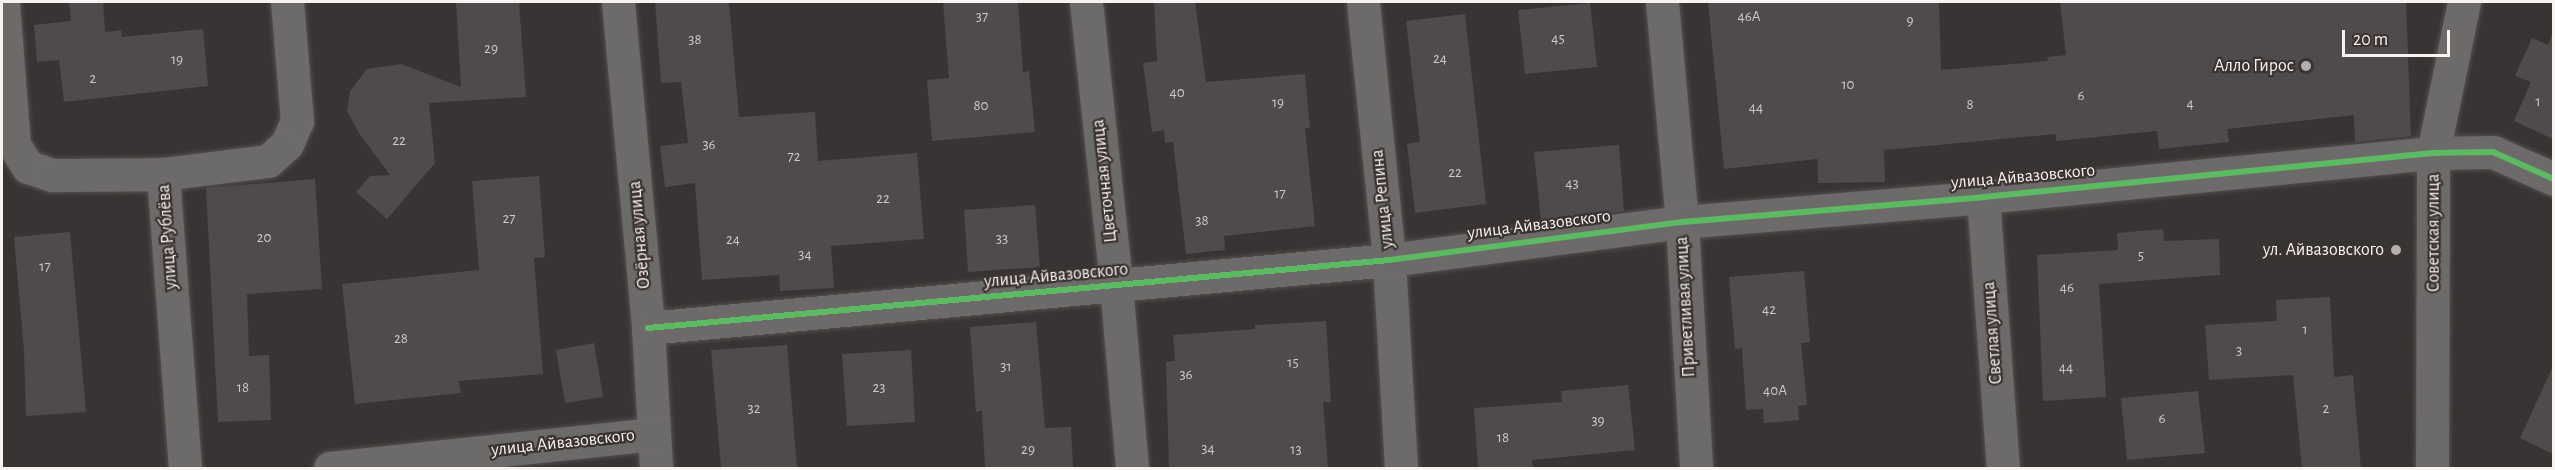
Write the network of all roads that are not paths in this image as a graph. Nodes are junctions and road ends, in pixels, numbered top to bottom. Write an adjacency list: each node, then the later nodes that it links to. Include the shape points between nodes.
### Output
1 (3, 2): 9 (street, via 14,145 28,167 52,175)
2 (287, 2): 9 (street, улица Рублёва, via 297,121 287,144 268,161)
3 (618, 2): 15 (street, Озёрная улица)
4 (1086, 2): 14 (street, Цветочная улица)
5 (1363, 2): 13 (street, улица Репина)
6 (1662, 2): 12 (street, Приветливая улица)
7 (2464, 2): 8 (street, Советская улица)
8 (2433, 153): 10 (street, улица Айвазовского, via 2493,152); 11 (street, улица Айвазовского); 24 (street, Советская улица)
9 (163, 174): 17 (street, улица Рублёва)
10 (2553, 179)
11 (1983, 197): 12 (street, улица Айвазовского); 23 (street, Светлая улица)
12 (1682, 222): 13 (street, улица Айвазовского); 22 (street, Приветливая улица)
13 (1389, 260): 14 (street, улица Айвазовского); 21 (street, улица Репина)
14 (1116, 285): 15 (street, улица Айвазовского); 20 (street, Цветочная улица)
15 (648, 328): 16 (street, Озёрная улица)
16 (653, 434): 18 (street, улица Айвазовского); 19 (street, Озёрная улица)
17 (185, 468)
18 (330, 468)
19 (656, 468)
20 (1132, 468)
21 (1401, 468)
22 (1696, 468)
23 (2003, 468)
24 (2432, 468)

